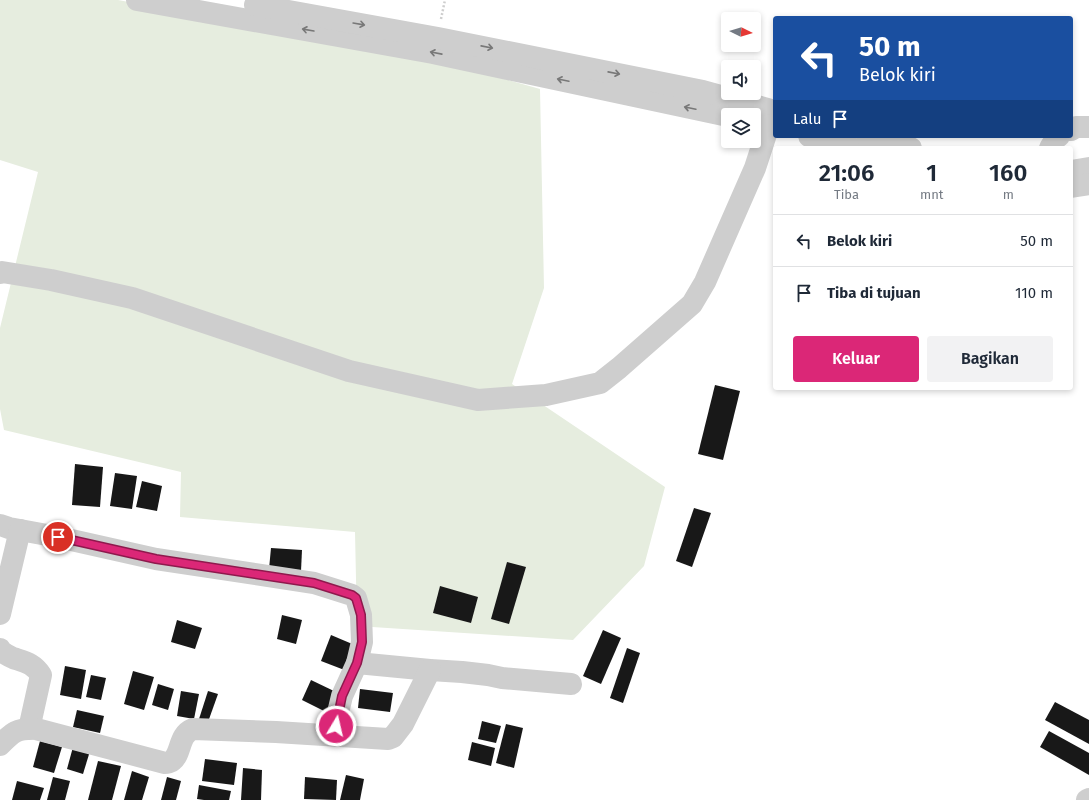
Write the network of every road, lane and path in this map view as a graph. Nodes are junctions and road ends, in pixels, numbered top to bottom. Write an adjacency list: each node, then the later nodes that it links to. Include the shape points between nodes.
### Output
1 (137, 0): 3 (street, one-way to 1, via 433,53)
2 (224, 0): 4 (street, one-way to 4, via 461,42 703,91)
3 (721, 115)
4 (768, 121): 15 (street, via 755,168 705,282 692,304 600,383 546,395 478,400 387,380 349,371 132,298 51,280)
5 (1089, 127): 6 (street)
6 (1073, 129)
7 (874, 138): 10 (street)
8 (817, 141): 9 (street)
9 (842, 146)
10 (904, 146)
11 (1089, 168): 12 (street)
12 (1073, 171)
13 (1089, 184): 14 (street)
14 (1073, 187)
15 (0, 273)
16 (10, 527): 17 (street); 19 (street, via 156,559 314,583 352,595 356,598 361,615 362,642)
17 (0, 614)
18 (0, 649): 22 (street, via 12,658 37,668 41,675)
19 (357, 663): 20 (street); 23 (street, via 342,696)
20 (430, 670): 21 (street); 23 (street, via 403,724 393,736 388,739)
21 (571, 684)
22 (10, 734): 23 (street, via 43,731 166,763 175,757 188,731 199,728)
23 (335, 736)

